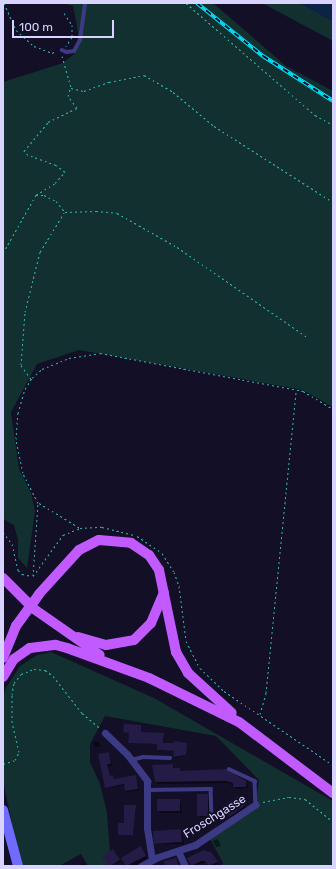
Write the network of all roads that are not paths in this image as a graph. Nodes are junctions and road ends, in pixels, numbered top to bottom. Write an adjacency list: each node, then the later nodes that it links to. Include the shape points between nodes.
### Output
1 (85, 3): 2 (lane, via 80,40 74,51)
2 (62, 50)
3 (3, 578): 5 (main road, via 34,609)
4 (164, 593): 5 (main road, via 151,623 134,640 106,645); 6 (main road, bridge, via 159,570 149,554 131,543 99,540 79,550 39,594 16,626); 9 (main road, via 176,652 188,673)
5 (70, 635): 7 (main road)
6 (3, 658)
7 (120, 667): 8 (main road, via 67,648 42,646 30,648 14,659); 9 (main road)
8 (3, 677)
9 (239, 722): 15 (main road)
10 (105, 733): 12 (street)
11 (170, 758): 12 (lane, via 143,757)
12 (132, 760): 14 (street, via 144,776)
13 (229, 769): 16 (lane, via 255,781)
14 (147, 790): 18 (lane, via 211,789); 20 (street, via 146,828)
15 (333, 793)
16 (256, 804): 19 (street, Froschgasse, via 211,835)
17 (3, 810): 21 (main road)
18 (212, 812)
19 (178, 851): 20 (street, Froschgasse); 23 (street)
20 (152, 860): 22 (street, Froschgasse)
21 (18, 866)
22 (141, 866)
23 (184, 866)

